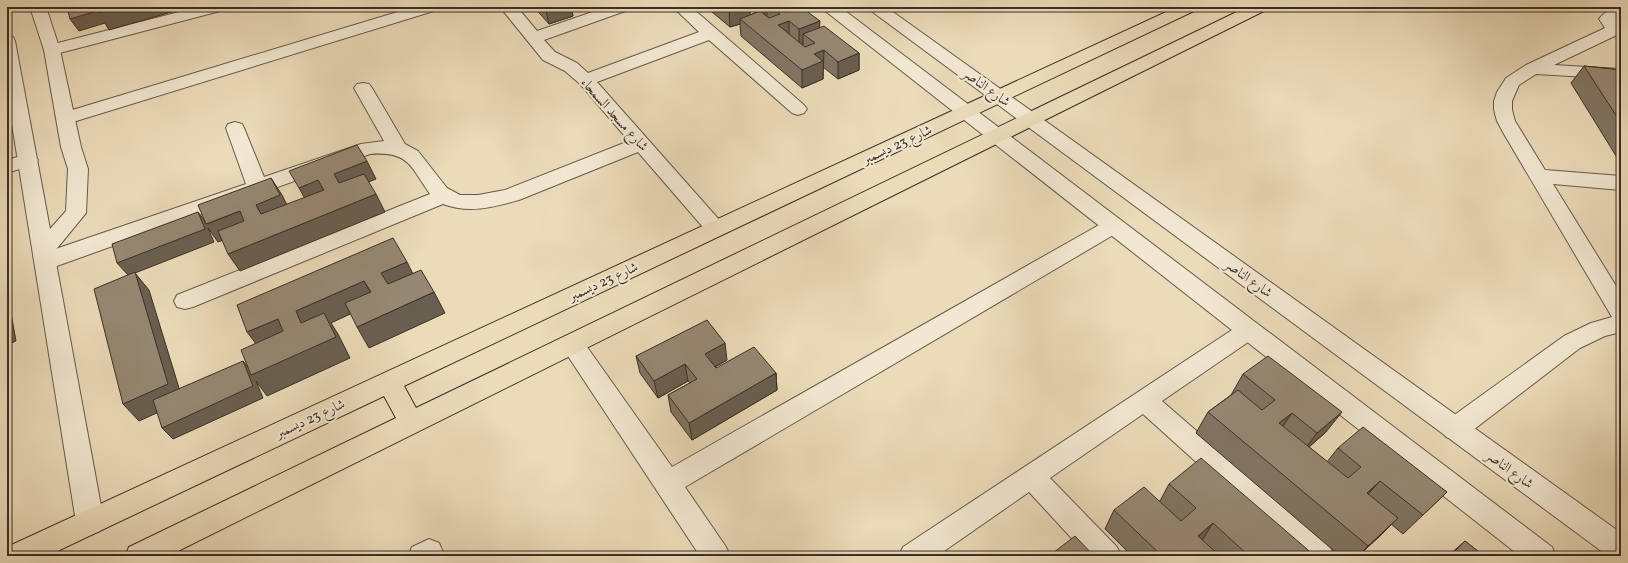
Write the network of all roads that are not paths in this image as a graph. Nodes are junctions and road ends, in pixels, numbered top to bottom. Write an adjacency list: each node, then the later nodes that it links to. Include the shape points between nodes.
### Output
1 (38, 7): 16 (street)
2 (218, 7): 16 (street)
3 (431, 7): 24 (street)
4 (508, 7): 14 (street, شارع مسجد السمحاء)
5 (622, 7): 14 (street)
6 (681, 7): 12 (street)
7 (830, 7): 23 (street)
8 (876, 7): 21 (street, شارع الناصر)
9 (1190, 7): 21 (main road, شارع 23 ديسمبر)
10 (1260, 7): 25 (main road)
11 (1621, 11): 13 (street, via 1607,19)
12 (710, 33): 19 (street); 22 (street)
13 (1618, 34): 17 (street)
14 (534, 38): 19 (street, شارع مسجد السمحاء, via 549,56 571,67)
15 (7, 41): 30 (street)
16 (52, 50): 24 (street)
17 (1532, 69): 18 (street); 32 (street, via 1512,82 1503,101 1503,110 1506,121)
18 (1621, 74)
19 (586, 80): 28 (street, شارع مسجد السمحاء)
20 (363, 88): 29 (street)
21 (999, 96): 23 (main road, شارع 23 ديسمبر); 25 (street, شارع الناصر)
22 (798, 109)
23 (966, 112): 27 (street); 37 (main road, شارع 23 ديسمبر)
24 (66, 118): 38 (street, via 78,169 76,213)
25 (1031, 120): 27 (main road); 47 (street, شارع الناصر)
26 (235, 128): 34 (street)
27 (997, 136): 36 (street); 43 (main road)
28 (642, 143): 35 (street, via 494,200 475,203); 37 (street, شارع مسجد السمحاء)
29 (397, 147): 34 (street, via 356,151); 35 (street, via 417,160)
30 (28, 160): 31 (street); 38 (street)
31 (7, 167)
32 (1539, 176): 33 (street); 40 (street)
33 (1621, 184)
34 (257, 186): 38 (street)
35 (443, 196): 39 (street)
36 (1113, 226): 42 (street); 49 (street)
37 (715, 228): 44 (main road, شارع 23 ديسمبر)
38 (45, 255): 50 (street)
39 (185, 301)
40 (1621, 313)
41 (1621, 323): 47 (street, via 1599,329 1572,342)
42 (1248, 330): 45 (street); 59 (street)
43 (572, 344): 46 (main road); 49 (street)
44 (389, 381): 46 (main road); 50 (main road, شارع 23 ديسمبر)
45 (1144, 400): 48 (street); 58 (street)
46 (411, 422): 52 (main road)
47 (1455, 429): 51 (street, شارع الناصر)
48 (1031, 476): 53 (street); 57 (street)
49 (668, 483): 56 (street)
50 (90, 522): 54 (main road, شارع 23 ديسمبر)
51 (1621, 549)
52 (165, 550): 55 (main road)
53 (920, 554)
54 (17, 556)
55 (139, 556)
56 (716, 556)
57 (1107, 556)
58 (1320, 556)
59 (1542, 556)

